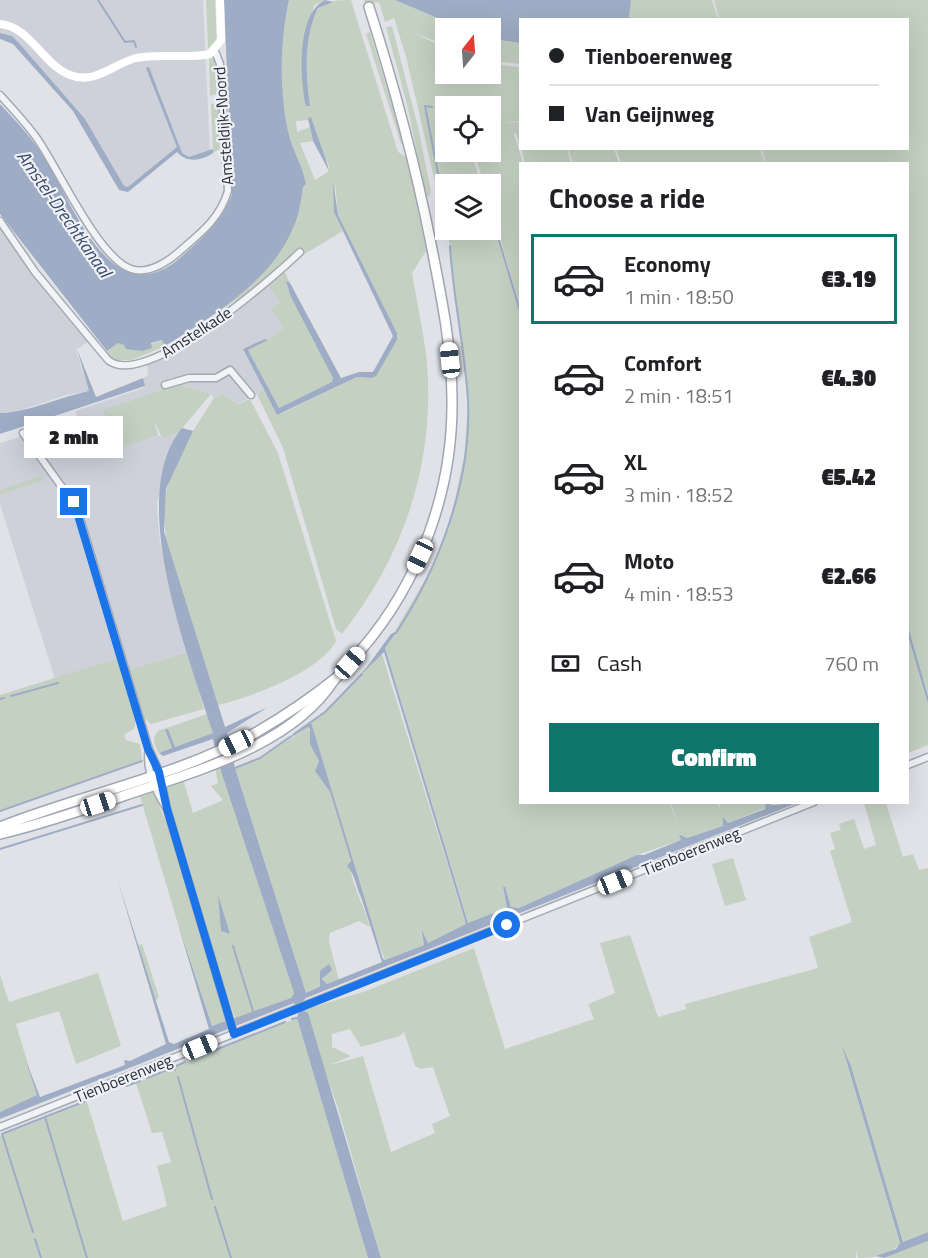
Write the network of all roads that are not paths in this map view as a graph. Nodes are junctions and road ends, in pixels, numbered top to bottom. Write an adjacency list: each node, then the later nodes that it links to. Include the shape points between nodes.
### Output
1 (220, 0): 4 (street, Amsteldijk-Noord, via 220,40)
2 (369, 7): 11 (main road, via 399,106 433,252 452,374 452,429 438,506 416,563 384,621)
3 (0, 24): 4 (street, via 15,27 57,68 81,77 102,74 137,58 200,56)
4 (215, 51): 5 (street, Amsteldijk-Noord, via 220,64 228,190 222,209 209,226 176,255 146,270 131,269 102,243 36,136)
5 (0, 95)
6 (0, 220): 7 (street, Amstelkade, via 35,272 108,360 118,365 139,364 169,351 252,295)
7 (300, 252)
8 (165, 385): 9 (street, via 189,378 216,378 230,370)
9 (251, 395)
10 (23, 433): 14 (street, via 77,508)
11 (335, 678): 14 (main road, via 236,743); 15 (main road, via 303,713 241,753)
12 (928, 757): 13 (street)
13 (909, 765)
14 (155, 774): 15 (street); 17 (main road)
15 (159, 784): 18 (main road); 19 (street)
16 (809, 804): 19 (street, Tienboerenweg)
17 (0, 827)
18 (0, 834)
19 (234, 1031): 20 (street, Tienboerenweg)
20 (0, 1126)

